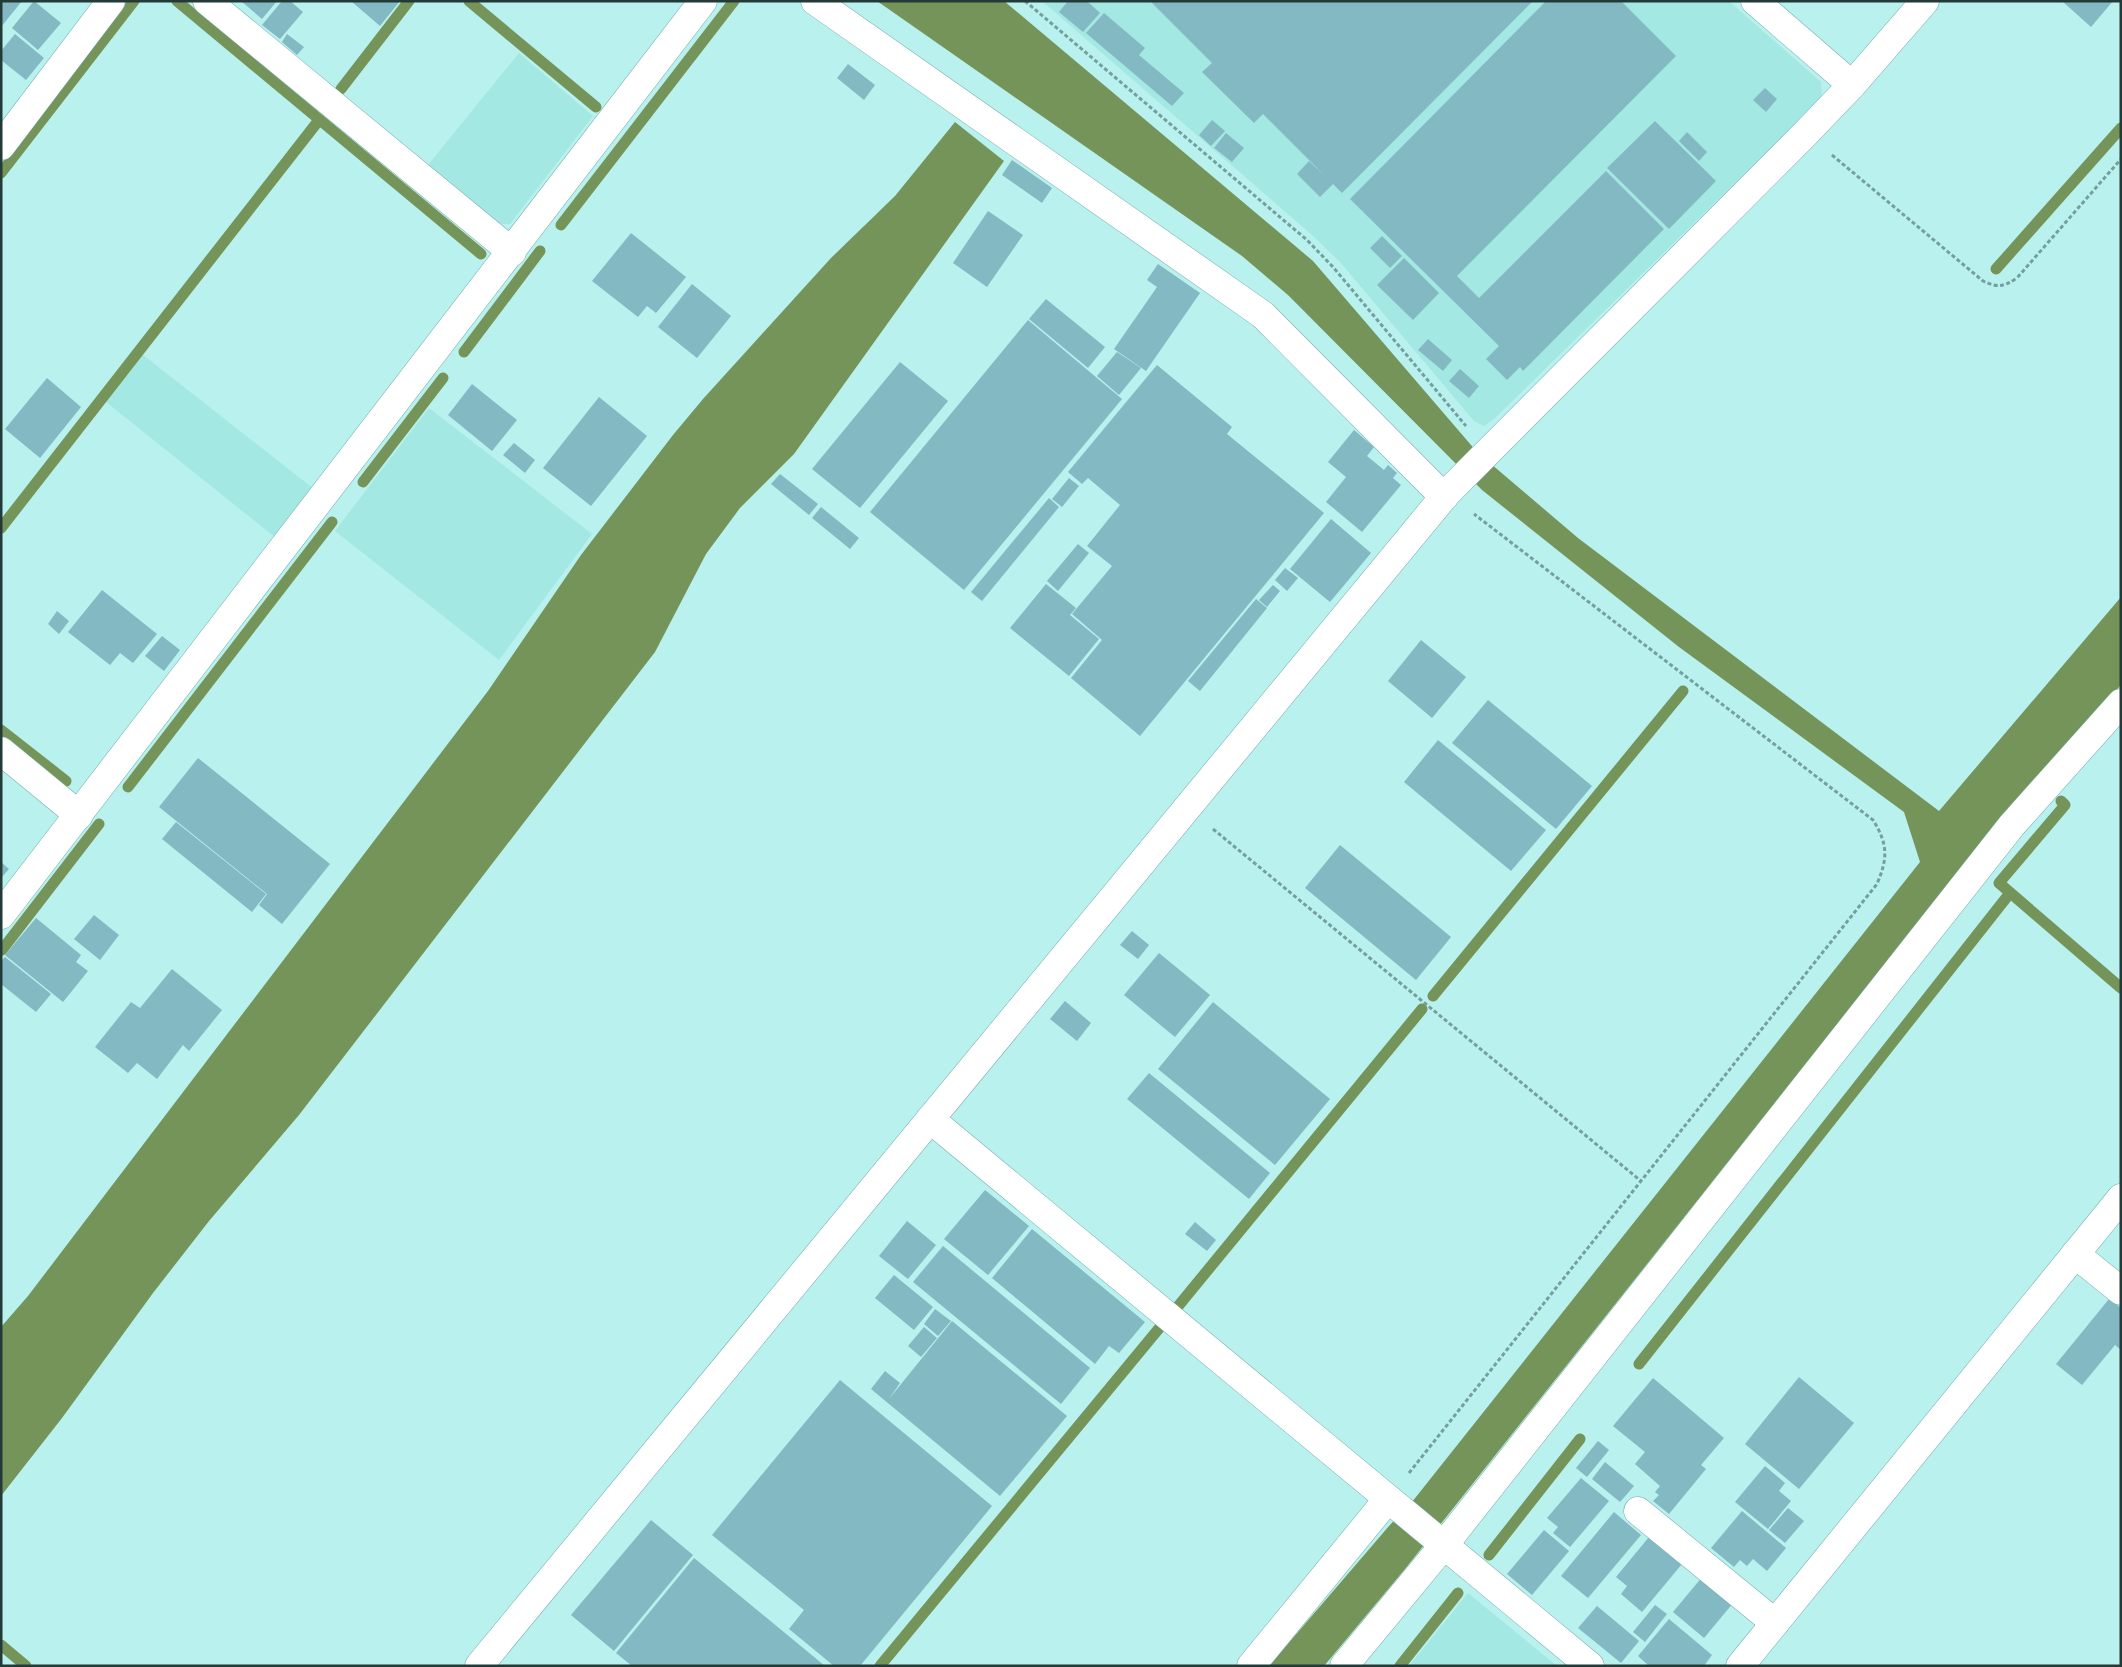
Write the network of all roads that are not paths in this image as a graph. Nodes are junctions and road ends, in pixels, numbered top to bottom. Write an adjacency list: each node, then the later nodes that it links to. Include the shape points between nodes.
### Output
1 (111, 1): 8 (street)
2 (207, 1): 9 (street)
3 (703, 1): 9 (street)
4 (814, 1): 10 (street, via 1263,316)
5 (1755, 1): 7 (street)
6 (1925, 1): 7 (street)
7 (1852, 85): 10 (street)
8 (1, 146)
9 (512, 252): 13 (street)
10 (1450, 491): 15 (street)
11 (2121, 703): 21 (street, via 2012,825)
12 (1, 751): 13 (street)
13 (79, 815): 14 (street)
14 (1, 915)
15 (930, 1119): 19 (street); 23 (street)
16 (2121, 1198): 17 (street)
17 (2075, 1254): 18 (street); 22 (street)
18 (2121, 1291)
19 (1393, 1503): 21 (street); 24 (street)
20 (1638, 1511): 22 (street)
21 (1440, 1542): 25 (street); 26 (street)
22 (1775, 1623): 27 (street)
23 (479, 1666)
24 (1252, 1666)
25 (1344, 1666)
26 (1590, 1666)
27 (1740, 1666)

